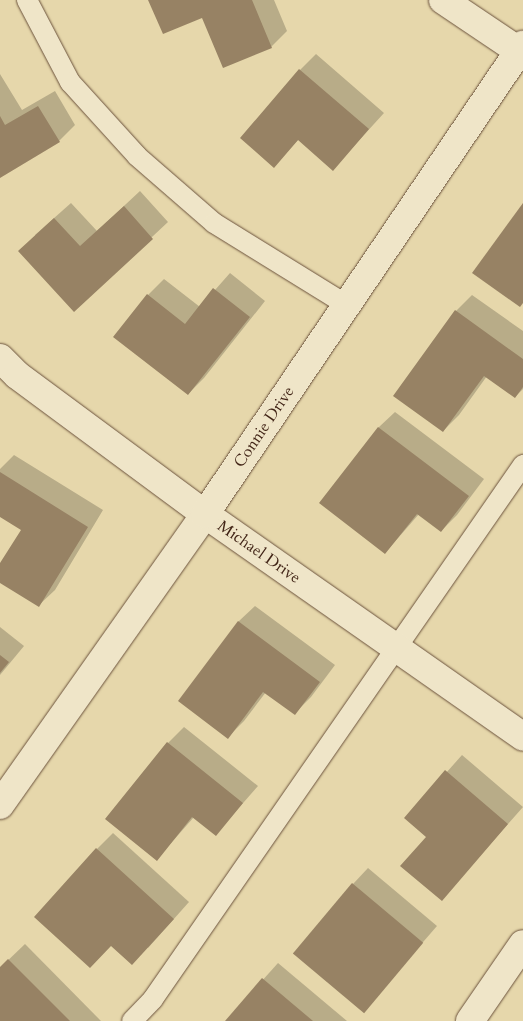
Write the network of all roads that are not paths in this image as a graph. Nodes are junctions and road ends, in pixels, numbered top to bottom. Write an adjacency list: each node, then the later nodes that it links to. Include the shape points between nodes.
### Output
1 (27, 0): 4 (lane, via 70,82 137,156 214,223)
2 (444, 0): 3 (street)
3 (521, 48): 4 (street, Connie Drive)
4 (347, 305): 7 (street, Connie Drive)
5 (0, 358): 7 (street, Michael Drive, via 17,376)
6 (523, 465): 8 (lane)
7 (205, 514): 8 (street, Michael Drive); 10 (street, Connie Drive)
8 (395, 647): 9 (street, Michael Drive); 12 (lane, via 152,999)
9 (523, 737)
10 (0, 805)
11 (523, 944): 13 (street)
12 (132, 1021)
13 (470, 1021)

